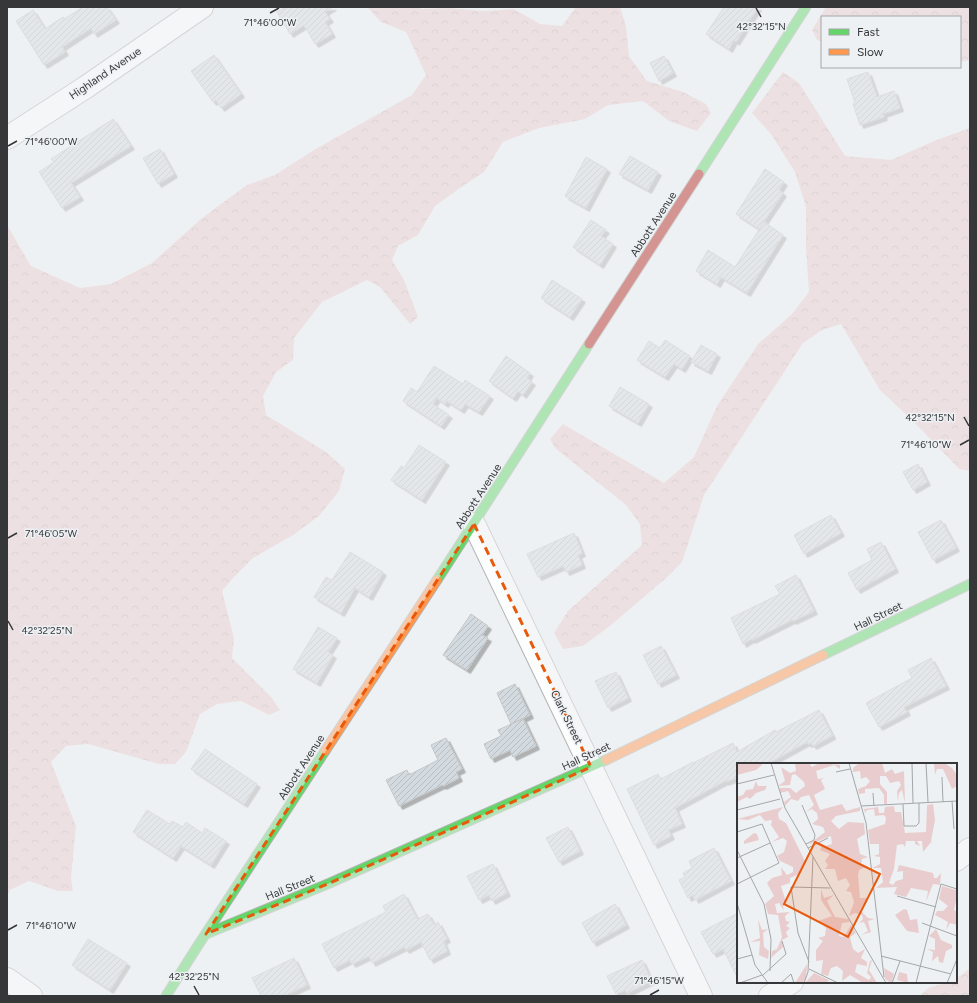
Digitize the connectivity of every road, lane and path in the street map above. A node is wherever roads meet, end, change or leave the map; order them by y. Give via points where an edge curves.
1 (202, 7) edge
2 (806, 7) edge
3 (7, 138) edge
4 (474, 524) junction
5 (970, 584) edge
6 (592, 767) junction
7 (970, 849) edge
8 (957, 859) edge
9 (206, 934) junction
10 (7, 979) edge
11 (790, 983) edge
12 (31, 996) edge
13 (166, 996) edge
14 (701, 996) edge
15 (770, 996) edge

1 - 3 street, Highland Avenue
2 - 4 street, Abbott Avenue
4 - 6 street, Clark Street
4 - 9 street, Abbott Avenue
5 - 6 street, Hall Street
6 - 9 street, Hall Street via 330,883
6 - 14 street, Clark Street
7 - 8 street
9 - 13 street, Abbott Avenue
10 - 12 street
11 - 15 street

